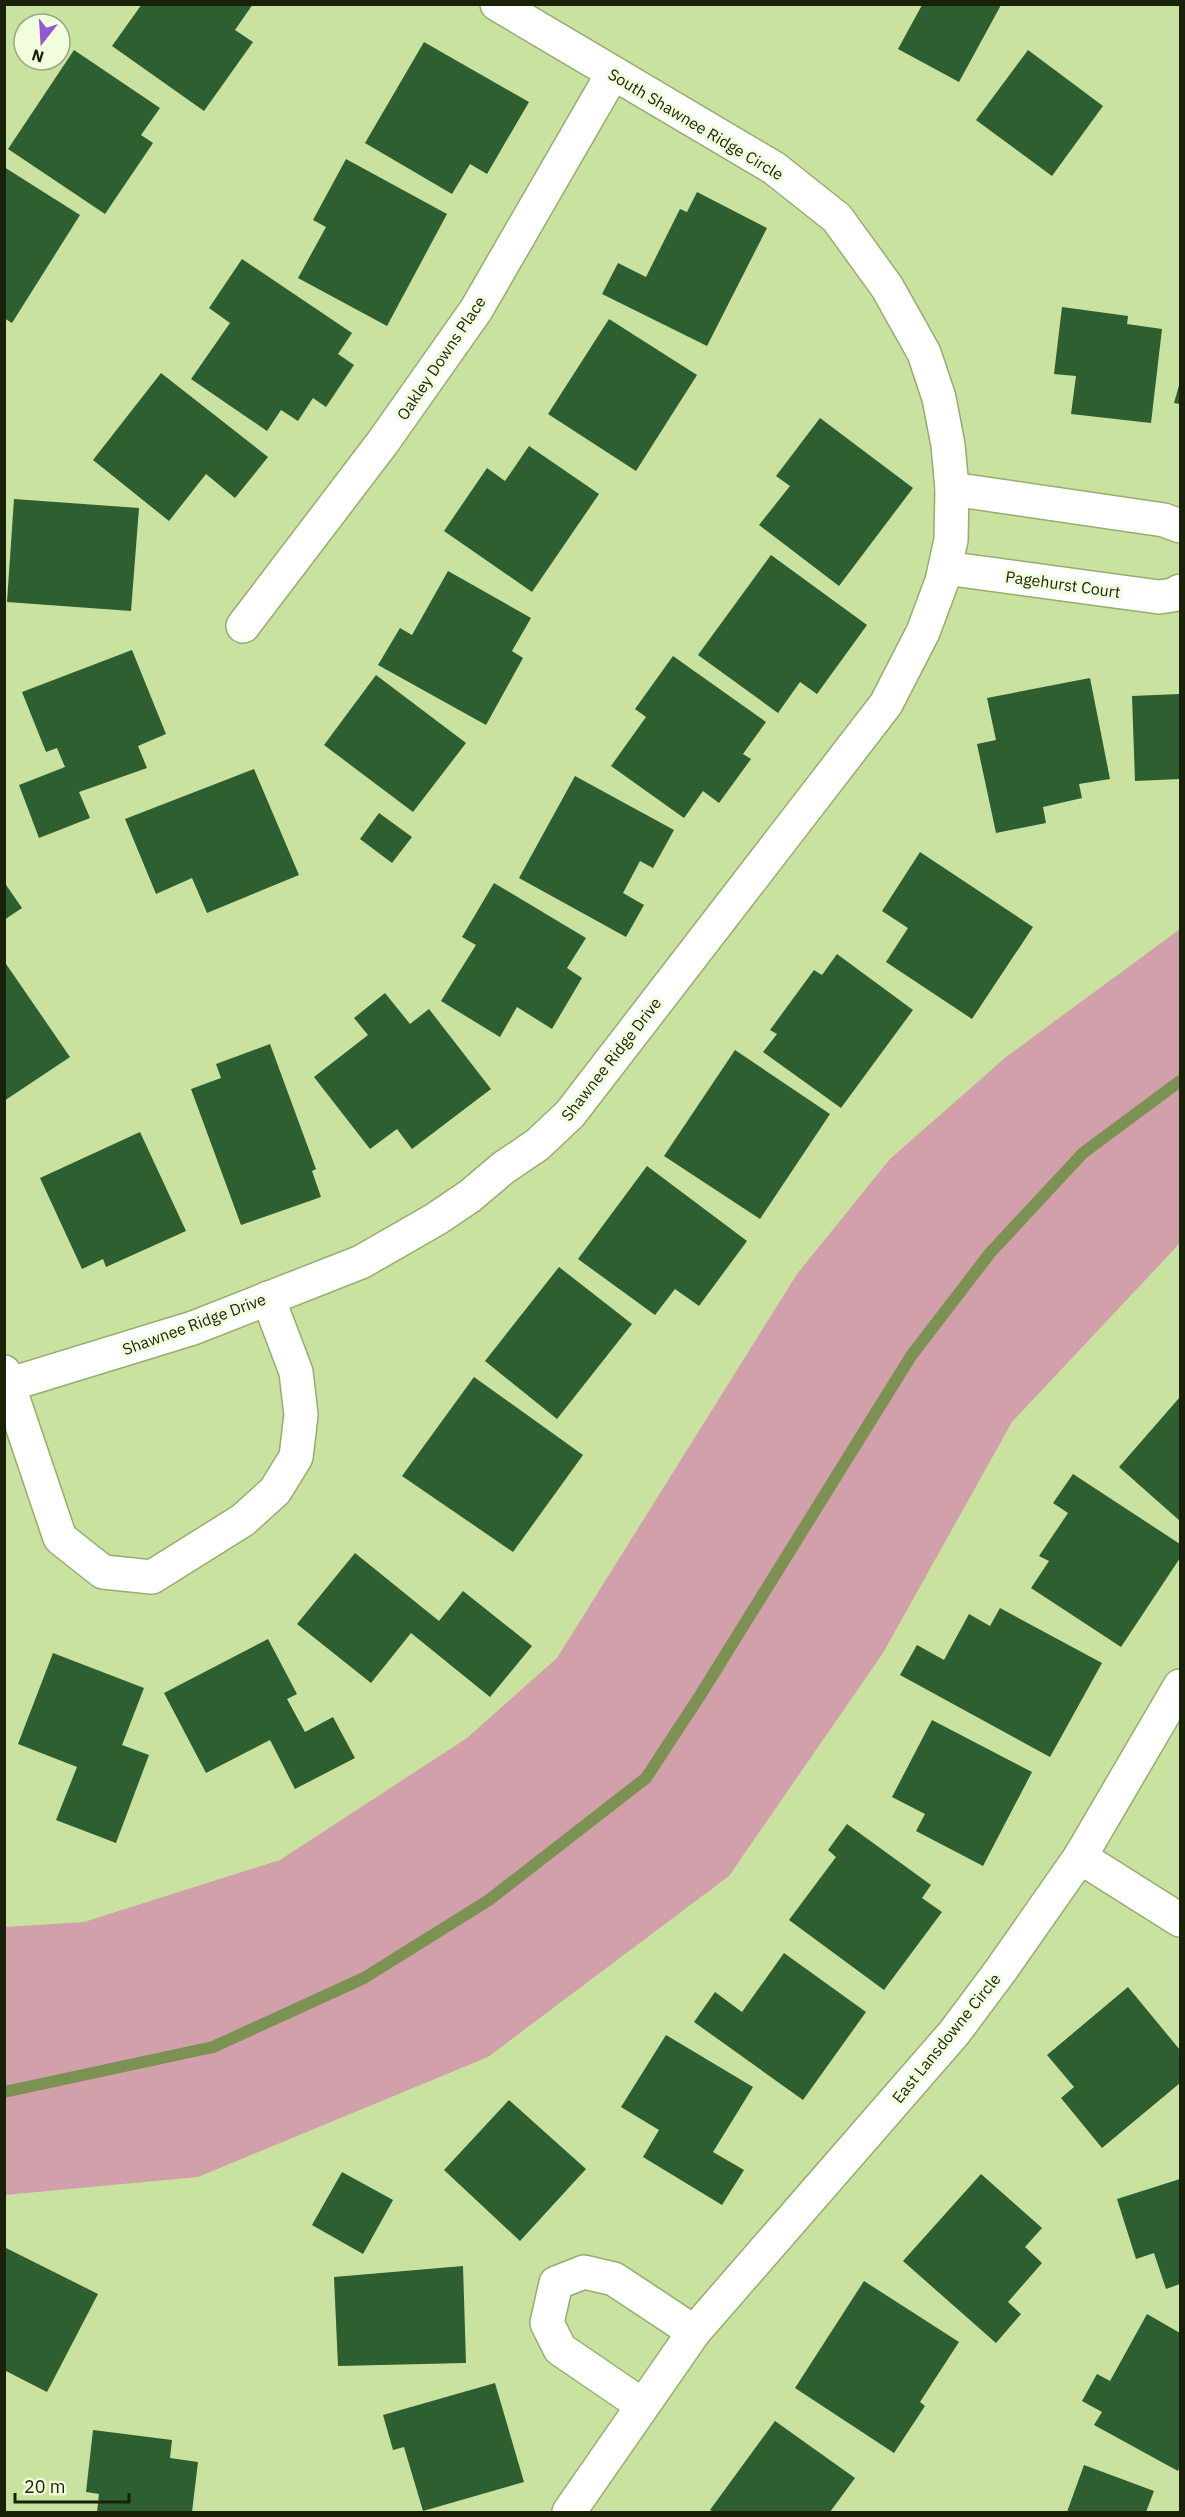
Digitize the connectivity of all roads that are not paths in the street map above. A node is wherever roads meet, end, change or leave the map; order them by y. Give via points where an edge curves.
1 (496, 4) edge
2 (613, 72) junction
3 (952, 489) junction
4 (1180, 526) edge
5 (948, 554) junction
6 (1180, 591) edge
7 (243, 626) dead end
8 (268, 1298) junction
9 (6, 1383) edge
10 (1180, 1686) edge
11 (1080, 1857) junction
12 (1180, 1920) edge
13 (694, 2332) junction
14 (642, 2405) junction
15 (570, 2512) edge

1 - 2 street, South Shawnee Ridge Circle
2 - 3 street, South Shawnee Ridge Circle via 774,168 837,218 887,287 924,353 939,398
2 - 7 street, Oakley Downs Place via 476,310 383,442
3 - 4 street via 1164,519
3 - 5 street, South Shawnee Ridge Circle
5 - 6 street, Pagehurst Court via 1159,597
5 - 8 street, Shawnee Ridge Drive via 923,632 886,704 570,1114 537,1145 436,1219 361,1262
8 - 9 street, Shawnee Ridge Drive via 193,1328
8 - 9 street via 296,1372 301,1414 296,1457 275,1491 243,1520 152,1577 104,1572 60,1538
10 - 11 street, East Lansdowne Circle
11 - 12 street
11 - 13 street, East Lansdowne Circle via 954,2033
13 - 14 street, East Lansdowne Circle
13 - 14 street via 614,2280 584,2272 556,2283 547,2323 560,2349
14 - 15 street, East Lansdowne Circle

